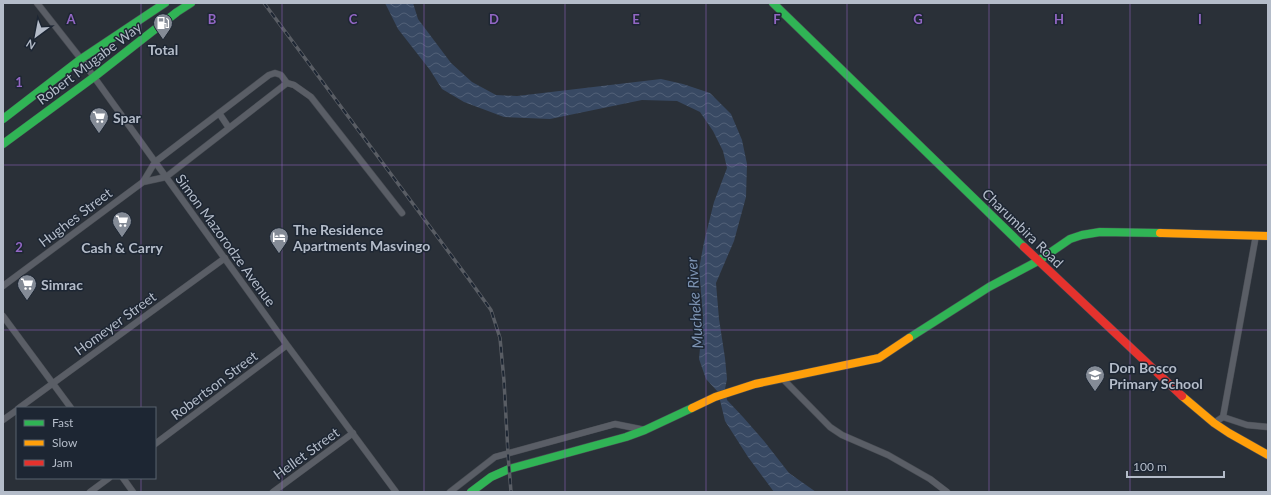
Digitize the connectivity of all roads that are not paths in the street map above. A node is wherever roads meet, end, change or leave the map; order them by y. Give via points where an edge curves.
1 (38, 3) edge
2 (165, 3) edge
3 (191, 3) edge
4 (772, 3) edge
5 (81, 59) junction
6 (94, 77) junction
7 (287, 83) junction
8 (219, 113) junction
9 (3, 119) edge
10 (229, 128) junction
11 (3, 144) edge
12 (155, 162) junction
13 (166, 177) junction
14 (143, 182) junction
15 (402, 213) dead end
16 (1256, 235) junction
17 (1268, 236) edge
18 (225, 258) junction
19 (1038, 261) junction
20 (3, 286) edge
21 (3, 316) edge
22 (287, 345) junction
23 (782, 378) junction
24 (53, 383) junction
25 (21, 407) edge
26 (70, 407) edge
27 (16, 410) edge
28 (1223, 417) junction
29 (3, 420) edge
30 (1214, 423) junction
31 (1268, 427) edge
32 (645, 430) junction
33 (353, 434) junction
34 (156, 443) edge
35 (1268, 455) edge
36 (108, 479) edge
37 (124, 479) edge
38 (90, 492) edge
39 (133, 492) edge
40 (273, 492) edge
41 (396, 492) edge
42 (450, 492) edge
43 (471, 492) edge
44 (947, 492) edge

1 - 5 street, Simon Mazorodze Avenue
2 - 5 main road, Robert Mugabe Way
3 - 6 main road, Robert Mugabe Way
4 - 19 main road, Charumbira Road
5 - 6 street, Simon Mazorodze Avenue
5 - 9 main road, Robert Mugabe Way
6 - 11 main road, Robert Mugabe Way
6 - 12 street, Simon Mazorodze Avenue
7 - 8 street via 281,75 269,75
7 - 10 street
7 - 15 street via 311,97
8 - 10 street
8 - 12 street
10 - 13 street
12 - 13 street, Simon Mazorodze Avenue
12 - 14 street
13 - 14 street
13 - 18 street, Simon Mazorodze Avenue
14 - 20 street, Hughes Street
16 - 17 main road
16 - 19 main road via 1100,232 1070,239
16 - 28 street
18 - 22 street, Simon Mazorodze Avenue
18 - 24 street, Homeyer Street
19 - 23 main road via 989,287 879,358
19 - 30 main road, Charumbira Road
21 - 24 street
22 - 33 street, Simon Mazorodze Avenue
22 - 34 street, Robertson Street
23 - 32 main road via 715,397
23 - 44 street via 830,427 842,435 888,454
24 - 25 street, Homeyer Street
24 - 26 street
27 - 29 street, Homeyer Street
28 - 30 street
28 - 31 street via 1247,425
30 - 35 main road, Charumbira Road
32 - 42 street via 615,424 495,457
32 - 43 main road via 509,469 491,477
33 - 40 street, Hellet Street
33 - 41 street, Simon Mazorodze Avenue
36 - 38 street
37 - 39 street

